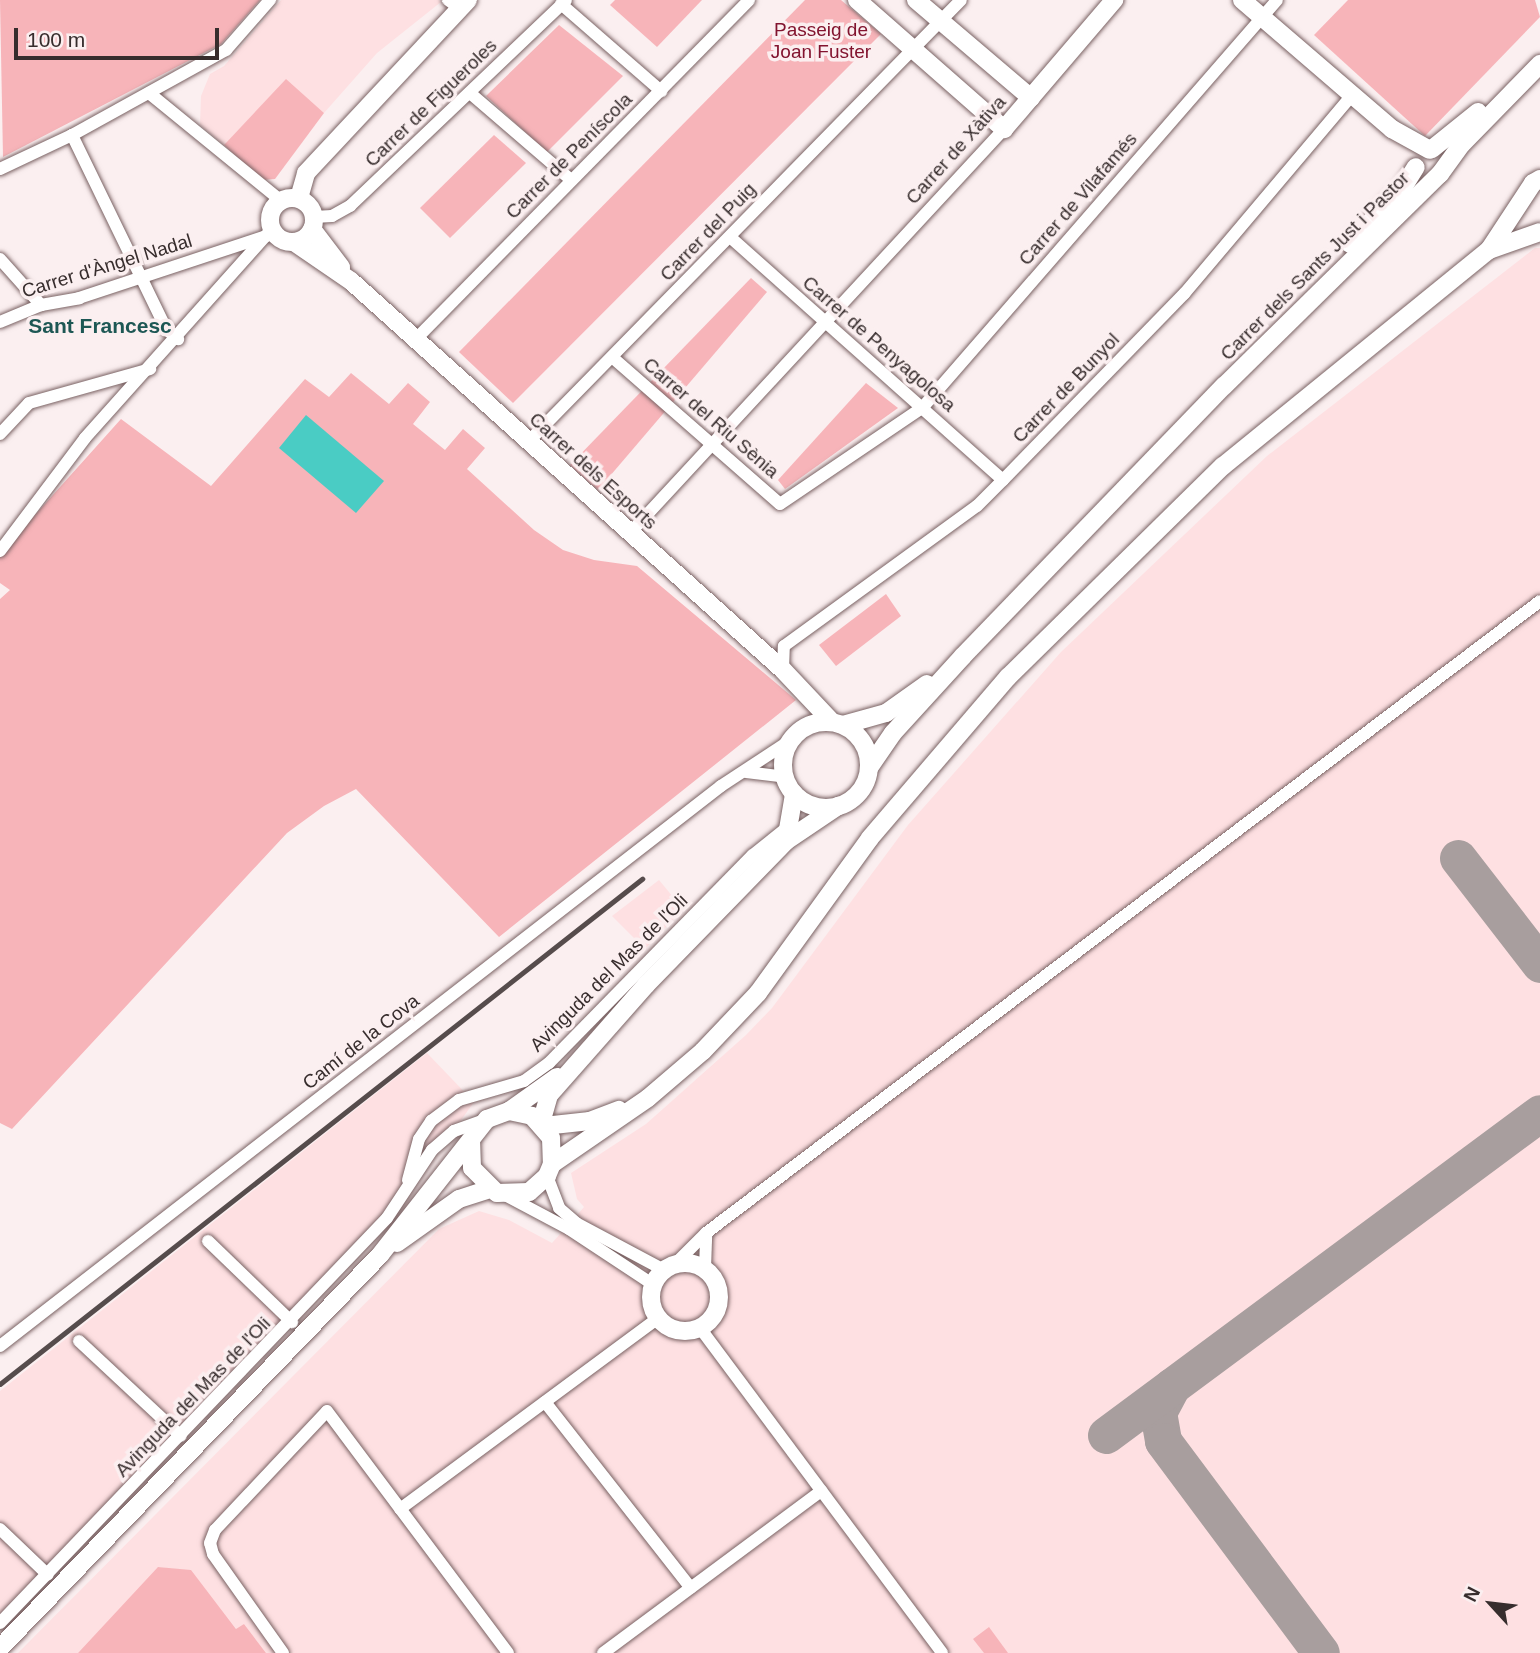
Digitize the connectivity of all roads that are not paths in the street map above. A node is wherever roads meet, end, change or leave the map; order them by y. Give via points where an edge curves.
1 (270, 0) edge
2 (749, 0) edge
3 (857, 0) edge
4 (916, 0) edge
5 (961, 0) edge
6 (1114, 0) edge
7 (1242, 0) edge
8 (1277, 0) edge
9 (564, 2) edge
10 (458, 3) edge
11 (1261, 17) junction
12 (940, 21) junction
13 (913, 49) junction
14 (1540, 50) edge
15 (1540, 64) edge
16 (661, 91) junction
17 (149, 93) junction
18 (470, 93) junction
19 (1352, 95) junction
20 (1031, 98) junction
21 (1004, 129) junction
22 (1392, 129) junction
23 (72, 135) junction
24 (1431, 149) junction
25 (1416, 166) junction
26 (0, 169) edge
27 (1438, 172) junction
28 (1540, 179) edge
29 (571, 180) junction
30 (299, 198) junction
31 (1525, 199) junction
32 (280, 200) junction
33 (313, 223) junction
34 (1540, 230) edge
35 (269, 233) junction
36 (730, 237) junction
37 (294, 242) junction
38 (1489, 250) junction
39 (0, 260) edge
40 (143, 277) junction
41 (351, 281) junction
42 (41, 305) junction
43 (0, 323) edge
44 (827, 326) junction
45 (178, 339) junction
46 (416, 339) junction
47 (612, 357) junction
48 (151, 369) junction
49 (1224, 386) junction
50 (923, 407) junction
51 (0, 434) edge
52 (529, 441) junction
53 (712, 445) junction
54 (1003, 480) junction
55 (631, 533) junction
56 (0, 551) edge
57 (1540, 600) edge
58 (963, 656) junction
59 (783, 670) junction
60 (804, 694) junction
61 (837, 724) junction
62 (804, 727) junction
63 (788, 743) junction
64 (869, 768) junction
65 (746, 772) junction
66 (784, 777) junction
67 (794, 794) junction
68 (838, 806) junction
69 (787, 834) junction
70 (571, 1066) junction
71 (648, 1098) junction
72 (509, 1111) junction
73 (487, 1119) junction
74 (543, 1125) junction
75 (471, 1142) junction
76 (550, 1170) junction
77 (405, 1190) junction
78 (497, 1192) junction
79 (706, 1233) junction
80 (208, 1241) dead end
81 (380, 1255) junction
82 (705, 1269) junction
83 (664, 1273) junction
84 (658, 1318) junction
85 (292, 1322) junction
86 (700, 1328) junction
87 (79, 1341) dead end
88 (0, 1346) edge
89 (545, 1402) junction
90 (181, 1436) junction
91 (821, 1490) junction
92 (400, 1509) junction
93 (0, 1530) edge
94 (48, 1575) junction
95 (691, 1588) junction
96 (0, 1623) edge
97 (0, 1648) edge
98 (283, 1653) edge
99 (508, 1653) edge
100 (603, 1653) edge
101 (942, 1653) edge

1 - 17 street via 226,50
2 - 16 street, Carrer de Peníscola
3 - 13 main road
4 - 12 main road
5 - 12 street, Carrer del Puig
6 - 20 main road, Carrer de Xàtiva
7 - 11 main road
8 - 11 street, Carrer de Vilafamés
9 - 16 street
9 - 18 street, Carrer de Figueroles
10 - 30 main road via 306,173
11 - 19 main road
11 - 50 street, Carrer de Vilafamés
12 - 13 street, Carrer del Puig
12 - 20 main road
13 - 21 main road
13 - 36 street, Carrer del Puig
14 - 24 main road via 1463,126
15 - 27 main road, Carrer dels Sants Just i Pastor
16 - 29 street, Carrer de Peníscola
17 - 23 street
17 - 32 street
18 - 29 street
18 - 33 street, Carrer de Figueroles via 351,206
19 - 22 main road
19 - 54 street, Carrer de Bunyol via 1184,294
20 - 21 main road, Carrer de Xàtiva
21 - 44 street, Carrer de Xàtiva
22 - 24 main road
22 - 25 main road
23 - 26 street
23 - 40 street
24 - 25 main road via 1418,156
24 - 27 main road via 1443,158
25 - 27 main road via 1421,175
25 - 49 main road, Carrer dels Sants Just i Pastor via 1404,186 1291,305
27 - 49 main road, Carrer dels Sants Just i Pastor
28 - 31 main road
29 - 46 street, Carrer de Peníscola
30 - 32 main road
30 - 33 main road
31 - 34 main road via 1528,218
31 - 38 main road
32 - 35 main road via 270,214
33 - 37 main road
33 - 41 main road, Carrer dels Esports
34 - 38 main road
35 - 37 main road
35 - 40 street, Carrer d'Àngel Nadal
35 - 45 street
36 - 44 street, Carrer de Penyagolosa
36 - 47 street, Carrer del Puig
37 - 41 main road, Carrer dels Esports
38 - 71 main road via 1338,369 1146,537 1008,677 870,838 758,993 703,1051
39 - 42 street
40 - 42 street, Carrer d'Àngel Nadal
40 - 45 street via 166,329
41 - 46 main road, Carrer dels Esports
42 - 43 street, Carrer d'Àngel Nadal
44 - 50 street, Carrer de Penyagolosa
44 - 53 street, Carrer de Xàtiva
45 - 48 street
46 - 52 main road, Carrer dels Esports
47 - 52 street, Carrer del Puig
47 - 53 street, Carrer del Riu Sènia
48 - 51 street via 29,403
48 - 56 street via 85,438
49 - 58 main road
50 - 53 street, Carrer del Riu Sènia via 780,504
50 - 54 street, Carrer de Penyagolosa
52 - 55 main road, Carrer dels Esports
53 - 55 street, Carrer de Xàtiva
54 - 59 street, Carrer de Bunyol via 977,506 784,646
55 - 59 main road, Carrer dels Esports
57 - 79 street
58 - 61 main road via 886,713
58 - 64 main road via 893,733
59 - 60 main road, Carrer dels Esports
60 - 61 main road, Carrer dels Esports
60 - 62 main road
61 - 62 main road
61 - 64 main road via 861,737
62 - 63 main road
63 - 65 street, Camí de la Cova
63 - 66 main road via 782,759
64 - 68 main road via 863,788
65 - 66 street
65 - 88 street, Camí de la Cova via 721,786
66 - 67 main road
67 - 68 main road via 814,806
67 - 69 main road
68 - 69 main road
69 - 70 main road
69 - 77 street, Avinguda del Mas de l'Oli via 753,855 549,1063 524,1081 459,1100 431,1121 419,1139
70 - 72 main road
70 - 74 main road via 549,1094
71 - 74 main road via 590,1121
71 - 76 main road
72 - 73 main road
72 - 74 main road
73 - 75 main road
73 - 77 street, Avinguda del Mas de l'Oli via 454,1131 432,1150
74 - 76 main road via 554,1151
75 - 78 main road via 472,1168
75 - 81 main road
76 - 78 main road via 529,1192
76 - 83 street via 559,1208 576,1223
77 - 85 street, Avinguda del Mas de l'Oli via 387,1218
78 - 81 main road via 459,1199
78 - 83 street
79 - 82 street
79 - 83 street
80 - 85 street
81 - 97 main road
82 - 83 main road
82 - 86 main road via 714,1278 720,1300 710,1321
83 - 84 main road via 651,1296
84 - 86 main road via 677,1331
84 - 89 street
85 - 90 street, Avinguda del Mas de l'Oli
86 - 91 street
87 - 90 street
89 - 92 street
89 - 95 street
90 - 94 street, Avinguda del Mas de l'Oli
91 - 95 street
91 - 101 street
92 - 98 street via 327,1411 215,1530 213,1554
92 - 99 street
93 - 94 street
94 - 96 street, Avinguda del Mas de l'Oli
95 - 100 street

